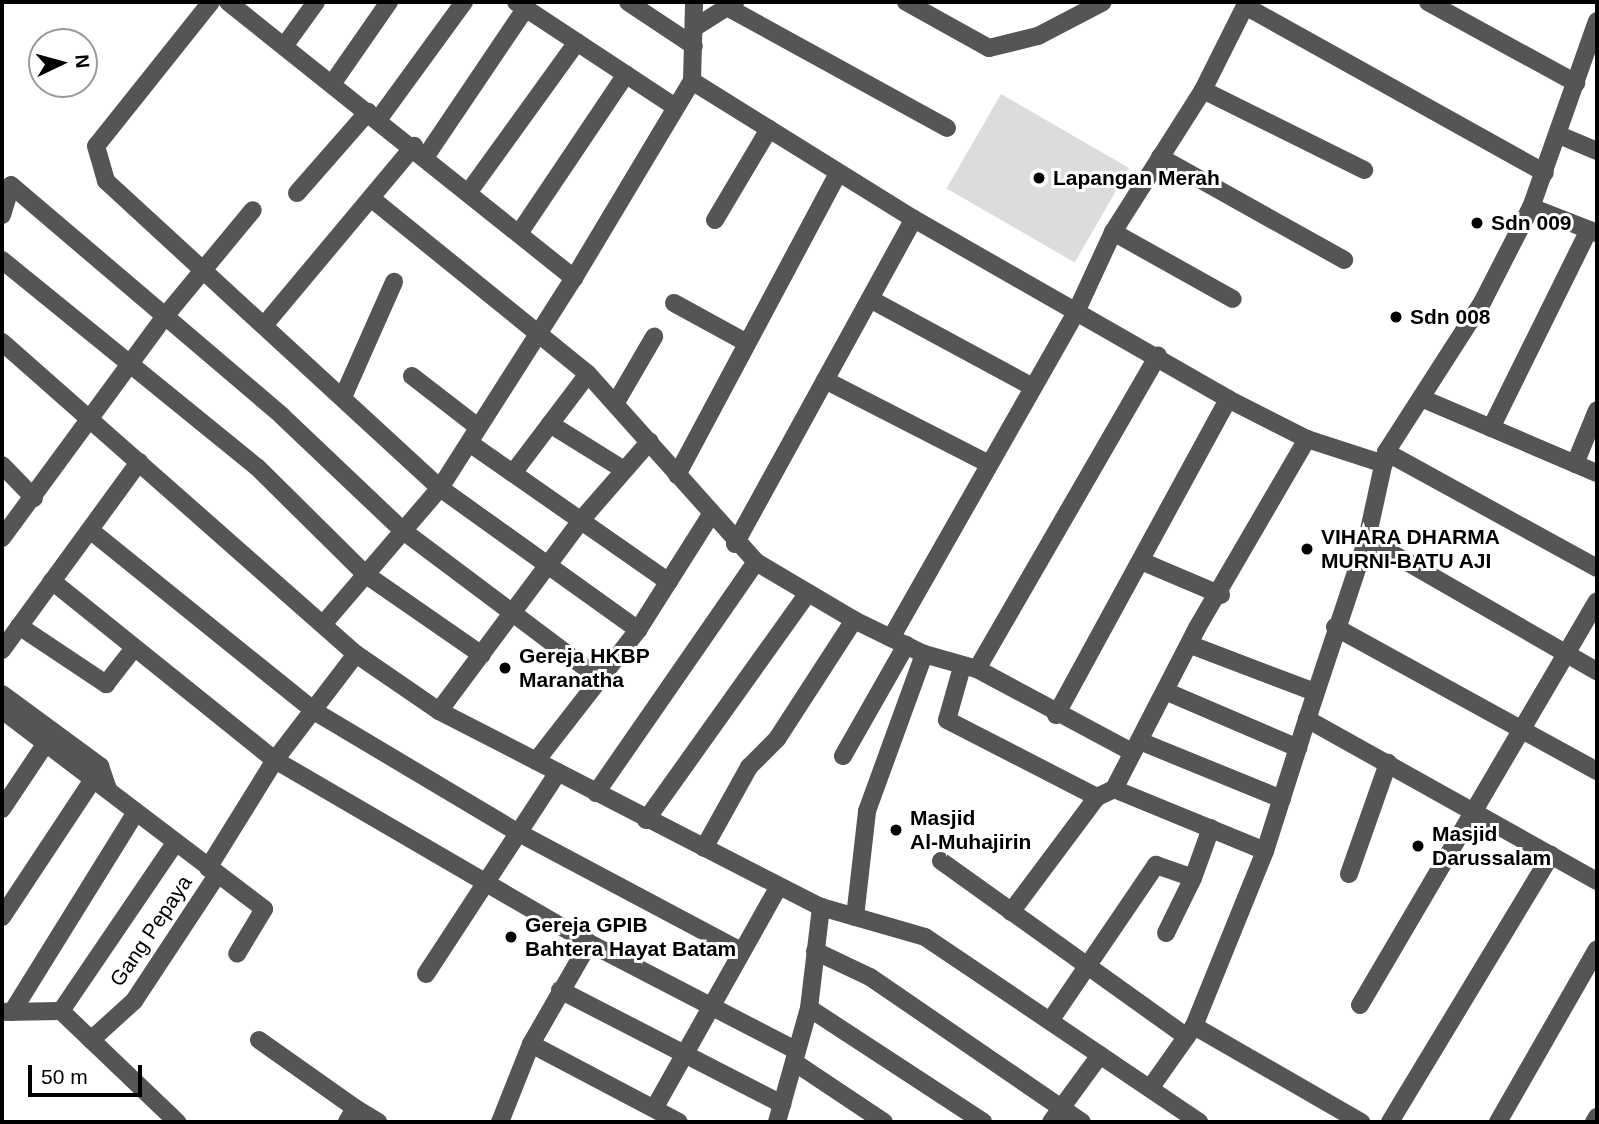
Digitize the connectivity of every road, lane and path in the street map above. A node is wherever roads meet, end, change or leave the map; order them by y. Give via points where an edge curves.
1 (211, 2) edge
2 (316, 2) edge
3 (389, 2) edge
4 (464, 2) edge
5 (628, 2) edge
6 (694, 2) edge
7 (906, 2) edge
8 (1103, 2) edge
9 (1428, 2) edge
10 (233, 4) edge
11 (731, 4) edge
12 (1246, 4) edge
13 (521, 5) edge
14 (1597, 21) edge
15 (694, 37) junction
16 (576, 42) junction
17 (285, 45) junction
18 (626, 74) junction
19 (692, 81) junction
20 (1576, 83) junction
21 (332, 84) junction
22 (1203, 90) junction
23 (674, 106) junction
24 (373, 116) junction
25 (947, 128) dead end
26 (769, 129) junction
27 (1559, 135) junction
28 (420, 151) junction
29 (1597, 151) edge
30 (1160, 158) junction
31 (1364, 170) dead end
32 (838, 173) junction
33 (1545, 173) junction
34 (298, 193) dead end
35 (468, 193) junction
36 (372, 199) junction
37 (1531, 207) junction
38 (253, 210) dead end
39 (2, 215) edge
40 (914, 219) junction
41 (715, 220) dead end
42 (520, 232) junction
43 (1113, 232) junction
44 (1593, 232) edge
45 (2, 260) edge
46 (1344, 260) dead end
47 (204, 268) junction
48 (574, 278) junction
49 (394, 282) dead end
50 (870, 299) junction
51 (1233, 299) dead end
52 (674, 303) dead end
53 (1077, 310) junction
54 (166, 315) junction
55 (266, 323) junction
56 (539, 330) junction
57 (654, 337) dead end
58 (2, 342) edge
59 (747, 343) junction
60 (1158, 355) junction
61 (135, 363) junction
62 (588, 374) junction
63 (412, 376) dead end
64 (825, 380) junction
65 (1029, 385) junction
66 (343, 397) junction
67 (1421, 398) junction
68 (1228, 399) junction
69 (615, 404) junction
70 (1597, 410) edge
71 (94, 419) junction
72 (550, 424) junction
73 (1491, 428) junction
74 (475, 435) junction
75 (1307, 439) junction
76 (650, 442) junction
77 (1385, 458) junction
78 (139, 462) junction
79 (987, 463) junction
80 (1575, 464) junction
81 (2, 465) edge
82 (624, 470) junction
83 (513, 473) junction
84 (1597, 473) edge
85 (677, 475) junction
86 (440, 488) junction
87 (34, 498) junction
88 (710, 516) junction
89 (582, 519) junction
90 (90, 530) junction
91 (401, 530) junction
92 (2, 538) edge
93 (1367, 539) junction
94 (736, 544) junction
95 (1141, 561) junction
96 (756, 562) junction
97 (546, 565) junction
98 (1597, 568) edge
99 (365, 574) junction
100 (52, 581) junction
101 (669, 582) junction
102 (808, 593) junction
103 (1221, 595) junction
104 (1597, 601) edge
105 (511, 611) junction
106 (854, 620) junction
107 (325, 622) junction
108 (19, 626) junction
109 (1335, 627) junction
110 (638, 630) junction
111 (899, 641) junction
112 (1191, 645) junction
113 (134, 648) junction
114 (2, 650) edge
115 (1566, 652) junction
116 (356, 654) junction
117 (924, 654) junction
118 (482, 655) junction
119 (970, 668) junction
120 (1597, 671) edge
121 (599, 678) junction
122 (1166, 691) junction
123 (1315, 692) junction
124 (2, 694) edge
125 (2, 710) edge
126 (314, 710) junction
127 (439, 711) junction
128 (1056, 715) junction
129 (1307, 719) junction
130 (1522, 726) junction
131 (46, 743) junction
132 (1137, 747) junction
133 (1298, 748) junction
134 (843, 756) dead end
135 (275, 760) junction
136 (536, 761) junction
137 (1388, 763) junction
138 (1597, 771) edge
139 (558, 772) junction
140 (94, 778) junction
141 (1114, 789) junction
142 (108, 791) junction
143 (596, 793) junction
144 (1097, 797) junction
145 (1282, 799) junction
146 (1472, 808) junction
147 (2, 809) edge
148 (135, 814) junction
149 (646, 820) junction
150 (1211, 828) junction
151 (519, 833) junction
152 (173, 846) junction
153 (704, 848) junction
154 (1265, 851) junction
155 (1550, 855) junction
156 (941, 861) dead end
157 (213, 872) junction
158 (1349, 874) dead end
159 (1193, 878) junction
160 (1597, 881) edge
161 (779, 886) junction
162 (485, 887) junction
163 (821, 907) junction
164 (1011, 912) junction
165 (2, 916) edge
166 (855, 916) junction
167 (1166, 933) dead end
168 (589, 943) junction
169 (1597, 949) edge
170 (739, 950) junction
171 (815, 951) junction
172 (237, 954) dead end
173 (1090, 969) junction
174 (426, 974) dead end
175 (559, 990) junction
176 (712, 1003) junction
177 (1360, 1005) dead end
178 (808, 1008) junction
179 (61, 1011) junction
180 (7, 1012) edge
181 (1050, 1021) junction
182 (1190, 1032) junction
183 (91, 1040) junction
184 (259, 1040) dead end
185 (531, 1044) junction
186 (684, 1053) junction
187 (1100, 1055) junction
188 (795, 1056) junction
189 (1151, 1087) junction
190 (655, 1107) junction
191 (351, 1115) edge
192 (1056, 1115) edge
193 (780, 1117) edge
194 (1597, 1117) edge
195 (177, 1122) edge
196 (378, 1122) edge
197 (500, 1122) edge
198 (679, 1122) edge
199 (884, 1122) edge
200 (983, 1122) edge
201 (1082, 1122) edge
202 (1199, 1122) edge
203 (1361, 1122) edge
204 (1390, 1122) edge
205 (1498, 1122) edge
206 (1594, 1122) edge

1 - 47 street via 96,146 106,181
2 - 17 street
3 - 21 street
4 - 24 street
5 - 15 street
6 - 15 street
7 - 8 street via 989,48 1038,36
9 - 20 street
10 - 17 street
11 - 15 street
11 - 25 street
12 - 22 street
12 - 33 street
13 - 16 street
13 - 28 street
14 - 20 street
15 - 19 street
16 - 18 street
16 - 35 street
17 - 21 street
18 - 23 street
18 - 42 street
19 - 23 street
19 - 26 street
20 - 27 street
21 - 24 street
22 - 30 street
22 - 31 street
23 - 48 street
24 - 28 street
24 - 34 street
26 - 32 street
26 - 41 street
27 - 29 street
27 - 33 street
28 - 35 street
28 - 36 street
30 - 43 street
30 - 46 street
32 - 40 street
32 - 59 street
33 - 37 street
35 - 42 street
36 - 55 street
36 - 56 street
37 - 44 street
37 - 67 street
38 - 47 street
39 - 54 street via 10,185
40 - 50 street
40 - 53 street
42 - 48 street
43 - 51 street
43 - 53 street
44 - 73 street
45 - 61 street
47 - 54 street
47 - 55 street
48 - 56 street
49 - 66 street
50 - 64 street
50 - 65 street
52 - 59 street
53 - 60 street
53 - 65 street
54 - 61 street
54 - 91 street
55 - 66 street
56 - 62 street
56 - 74 street
57 - 69 street
58 - 71 street
59 - 85 street
60 - 68 street
60 - 119 street
61 - 71 street
61 - 99 street via 257,467
62 - 69 street
62 - 72 street
63 - 74 street
64 - 79 street
64 - 94 street
65 - 79 street
66 - 86 street
67 - 73 street
67 - 77 street
68 - 75 street
68 - 95 street
69 - 76 street
70 - 80 street
71 - 78 street
71 - 87 street
72 - 82 street
72 - 83 street
73 - 80 street
74 - 83 street
74 - 86 street
75 - 77 street
75 - 103 street
76 - 82 street
76 - 85 street
77 - 93 street
77 - 98 street
78 - 90 street
78 - 107 street
79 - 111 street
80 - 84 street
81 - 87 street
82 - 89 street
83 - 89 street
85 - 88 street
86 - 91 street
86 - 97 street
87 - 92 street
88 - 94 street
88 - 101 street
89 - 97 street
89 - 101 street
90 - 100 street
90 - 126 street
91 - 99 street
91 - 105 street
93 - 109 street
93 - 115 street
94 - 96 street
95 - 103 street
95 - 128 street
96 - 102 street
96 - 143 street
97 - 105 street
97 - 110 street
99 - 107 street
99 - 118 street
100 - 108 street
100 - 113 street
101 - 110 street
102 - 106 street
102 - 149 street
103 - 112 street
104 - 115 street
105 - 118 street
105 - 121 street
106 - 111 street
106 - 153 street via 777,739 749,767
107 - 116 street
108 - 113 street via 106,684
108 - 114 street
109 - 123 street
109 - 130 street
110 - 121 street
111 - 117 street
111 - 134 street
112 - 122 street
112 - 123 street
113 - 135 street
115 - 120 street
115 - 130 street
116 - 126 street, Gang Pepaya
116 - 127 street
117 - 119 street
117 - 166 street via 867,811
118 - 127 street
119 - 128 street
119 - 144 street via 947,720
121 - 136 street
122 - 132 street
122 - 133 street
123 - 129 street
124 - 142 street via 100,766
125 - 131 street
126 - 135 street, Gang Pepaya
126 - 151 street
127 - 136 street
128 - 132 street
129 - 133 street
129 - 137 street
130 - 138 street
130 - 146 street
131 - 140 street
131 - 147 street
132 - 141 street
132 - 145 street
133 - 145 street
135 - 157 street, Gang Pepaya
135 - 162 street
136 - 139 street
137 - 146 street
137 - 158 street
139 - 143 street
139 - 151 street
140 - 142 street
140 - 165 street
141 - 144 street
141 - 150 street
142 - 148 street
143 - 149 street
144 - 164 street
145 - 154 street
146 - 155 street
146 - 177 street
148 - 152 street
148 - 180 street
149 - 153 street
150 - 154 street
150 - 159 street
151 - 162 street
151 - 170 street
152 - 157 street
152 - 179 street
153 - 161 street
154 - 182 street
155 - 160 street
155 - 204 street
156 - 164 street
157 - 172 street via 265,910
157 - 183 street, Gang Pepaya via 134,1001
159 - 167 street
159 - 173 street via 1156,865
161 - 163 street
161 - 170 street
162 - 168 street
162 - 174 street
163 - 166 street
163 - 171 street
164 - 173 street
166 - 181 street via 925,937
168 - 175 street
168 - 176 street
169 - 205 street
170 - 176 street
171 - 178 street
171 - 192 street via 870,977
173 - 181 street
173 - 182 street
175 - 185 street
175 - 186 street
176 - 186 street
176 - 188 street
178 - 188 street
178 - 200 street
179 - 180 street
179 - 183 street
181 - 187 street
182 - 189 street
182 - 203 street
183 - 195 street
184 - 191 street
185 - 190 street
185 - 197 street
186 - 190 street
186 - 193 street
187 - 189 street
187 - 192 street
188 - 193 street
188 - 199 street
189 - 202 street
190 - 198 street
191 - 196 street
192 - 201 street
194 - 206 street

